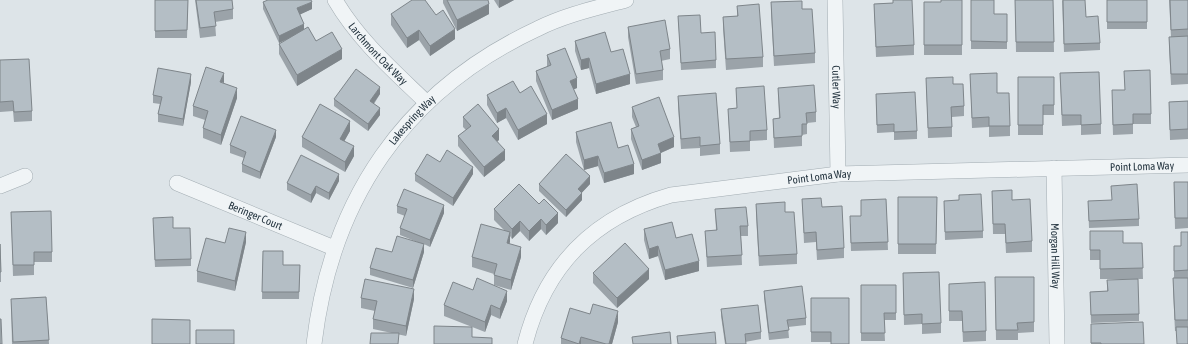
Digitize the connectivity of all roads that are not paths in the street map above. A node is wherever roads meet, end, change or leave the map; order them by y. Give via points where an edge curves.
1 (335, 0) edge
2 (626, 0) edge
3 (835, 0) edge
4 (428, 103) junction
5 (1188, 165) edge
6 (1054, 168) junction
7 (838, 174) junction
8 (25, 176) dead end
9 (177, 183) dead end
10 (0, 186) edge
11 (334, 248) junction
12 (314, 344) edge
13 (525, 344) edge
14 (1057, 344) edge

1 - 4 street, Larchmont Oak Way via 366,44
2 - 4 street, Lakespring Way via 568,16 503,46 453,80
3 - 7 street, Cutler Way
4 - 11 street, Lakespring Way via 385,152 364,184
5 - 6 street, Point Loma Way
6 - 7 street, Point Loma Way
6 - 14 street, Morgan Hill Way
7 - 13 street, Point Loma Way via 671,195 645,203 614,218 582,242 555,273 536,308
8 - 10 street
9 - 11 street, Beringer Court
11 - 12 street, Lakespring Way via 318,308

